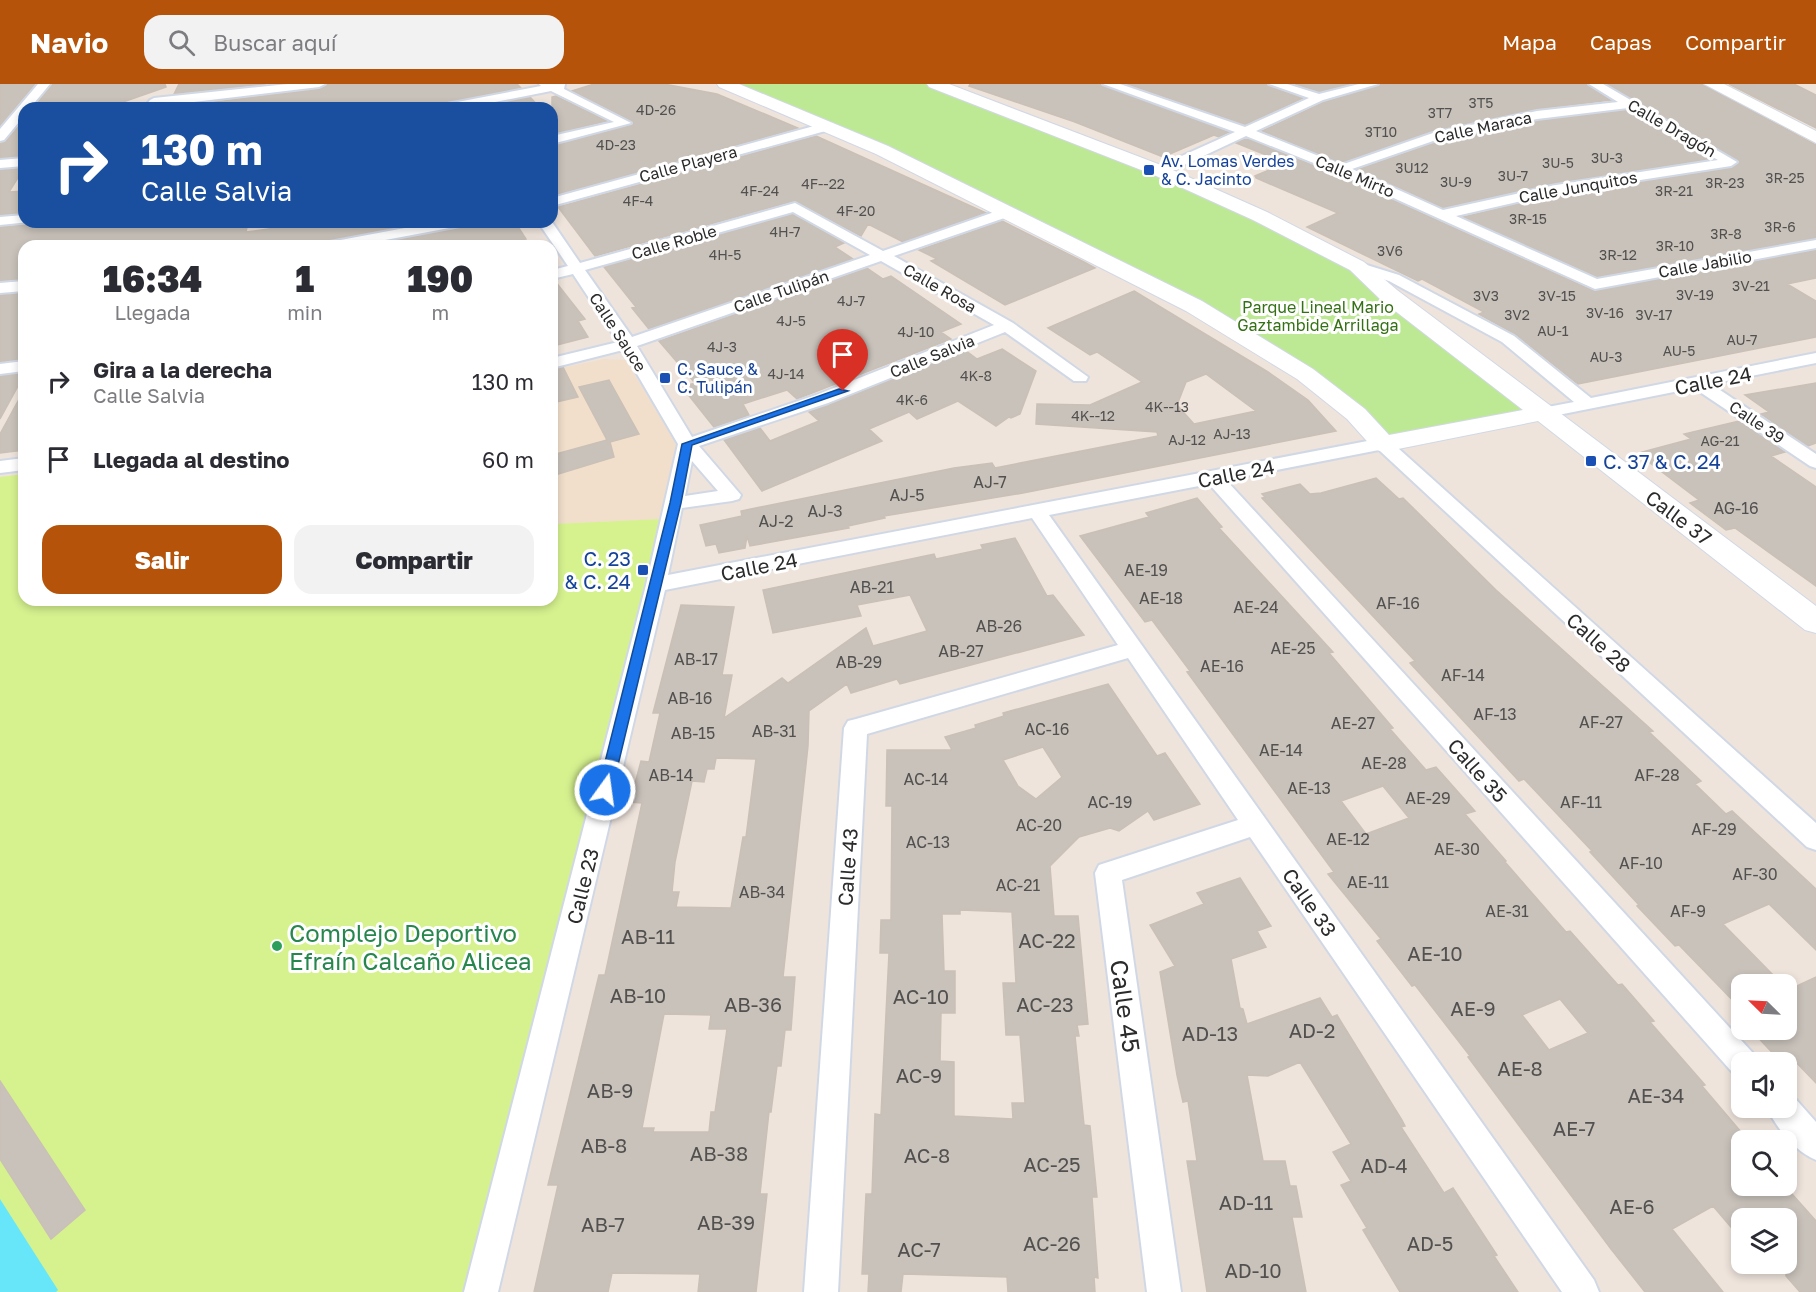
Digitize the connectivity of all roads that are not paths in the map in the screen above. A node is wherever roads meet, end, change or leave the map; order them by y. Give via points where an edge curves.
1 (44, 84) edge
2 (319, 84) edge
3 (568, 84) edge
4 (725, 84) edge
5 (934, 84) edge
6 (1109, 84) edge
7 (1275, 84) edge
8 (1372, 84) edge
9 (1595, 84) edge
10 (1712, 84) edge
11 (1741, 84) edge
12 (549, 86) edge
13 (1319, 98) junction
14 (29, 102) edge
15 (154, 102) edge
16 (475, 102) edge
17 (1629, 104) junction
18 (18, 112) edge
19 (0, 114) edge
20 (18, 114) edge
21 (1816, 122) edge
22 (825, 127) junction
23 (1244, 131) junction
24 (0, 136) edge
25 (1816, 138) edge
26 (558, 139) edge
27 (18, 162) edge
28 (0, 164) edge
29 (1712, 165) joint
30 (1341, 169) junction
31 (1160, 171) junction
32 (558, 200) edge
33 (795, 207) joint
34 (1008, 212) junction
35 (1445, 214) junction
36 (18, 220) edge
37 (0, 221) edge
38 (428, 228) edge
39 (362, 240) edge
40 (558, 242) edge
41 (1816, 244) edge
42 (884, 255) junction
43 (1357, 266) junction
44 (577, 270) junction
45 (558, 274) edge
46 (1595, 284) joint
47 (18, 286) edge
48 (0, 288) edge
49 (1007, 326) junction
50 (628, 344) junction
51 (1816, 358) edge
52 (558, 362) edge
53 (18, 367) edge
54 (0, 369) edge
55 (1080, 377) dead end
56 (1698, 383) junction
57 (1587, 404) junction
58 (1543, 413) junction
59 (687, 444) junction
60 (1383, 444) junction
61 (1816, 462) edge
62 (18, 465) edge
63 (0, 467) edge
64 (1214, 477) junction
65 (676, 503) junction
66 (1038, 513) junction
67 (656, 585) junction
68 (1816, 622) edge
69 (1132, 649) junction
70 (1256, 825) junction
71 (1816, 839) edge
72 (1733, 1052) edge
73 (1792, 1118) edge
74 (1816, 1145) edge
75 (481, 1292) edge
76 (821, 1292) edge
77 (1164, 1292) edge
78 (1582, 1292) edge

1 - 14 street
2 - 15 street
3 - 12 street
4 - 22 street
5 - 31 street, Calle 37
6 - 23 street, Calle Mirto
7 - 13 street
8 - 13 street
9 - 17 street, Calle Dragón
10 - 25 street
11 - 21 street
12 - 16 street
12 - 26 street via 625,123
13 - 23 street
17 - 29 street, Calle Dragón via 1731,162
17 - 30 street, Calle Maraca via 1537,115 1433,137
18 - 19 street
20 - 24 street
22 - 32 street, Calle Playera
22 - 34 street via 882,150
23 - 30 street, Calle Mirto
23 - 31 street
27 - 28 street
29 - 35 street, Calle Junquitos via 1556,189
30 - 35 street, Calle Mirto
31 - 43 street, Calle 37
33 - 42 street, Calle Rosa
33 - 44 street, Calle Roble
34 - 42 street, Calle Tulipán
34 - 60 street via 1194,306 1305,374 1356,414
35 - 46 street, Calle Mirto
36 - 37 street
38 - 39 street
40 - 44 street, Calle Sauce
41 - 46 street, Calle Jabilio
42 - 49 street, Calle Rosa
42 - 50 street, Calle Tulipán
43 - 57 street via 1394,278 1508,339
43 - 58 street, Calle 37
44 - 45 street, Calle Roble
44 - 50 street, Calle Sauce
47 - 48 street
49 - 55 street, Calle Rosa
49 - 59 street, Calle Salvia via 822,399
50 - 52 street, Calle Tulipán
50 - 59 street, Calle Sauce
51 - 56 street, Calle 24
53 - 54 street
56 - 57 street, Calle 24
56 - 61 street, Calle 39
57 - 58 street, Calle 24
58 - 60 street, Calle 24
58 - 68 street, Calle 37
59 - 65 street, Calle 23
59 - 65 street, Calle Sauce via 732,495
60 - 64 street, Calle 24
60 - 71 street, Calle 28
62 - 63 street
64 - 66 street, Calle 24
64 - 72 street, Calle 35
65 - 67 street, Calle 23
66 - 67 street, Calle 24
66 - 69 street, Calle 33
67 - 75 street, Calle 23
69 - 70 street, Calle 33
69 - 76 street, Calle 43 via 856,728
70 - 77 street, Calle 45 via 1108,873
70 - 78 street, Calle 33
73 - 74 street

